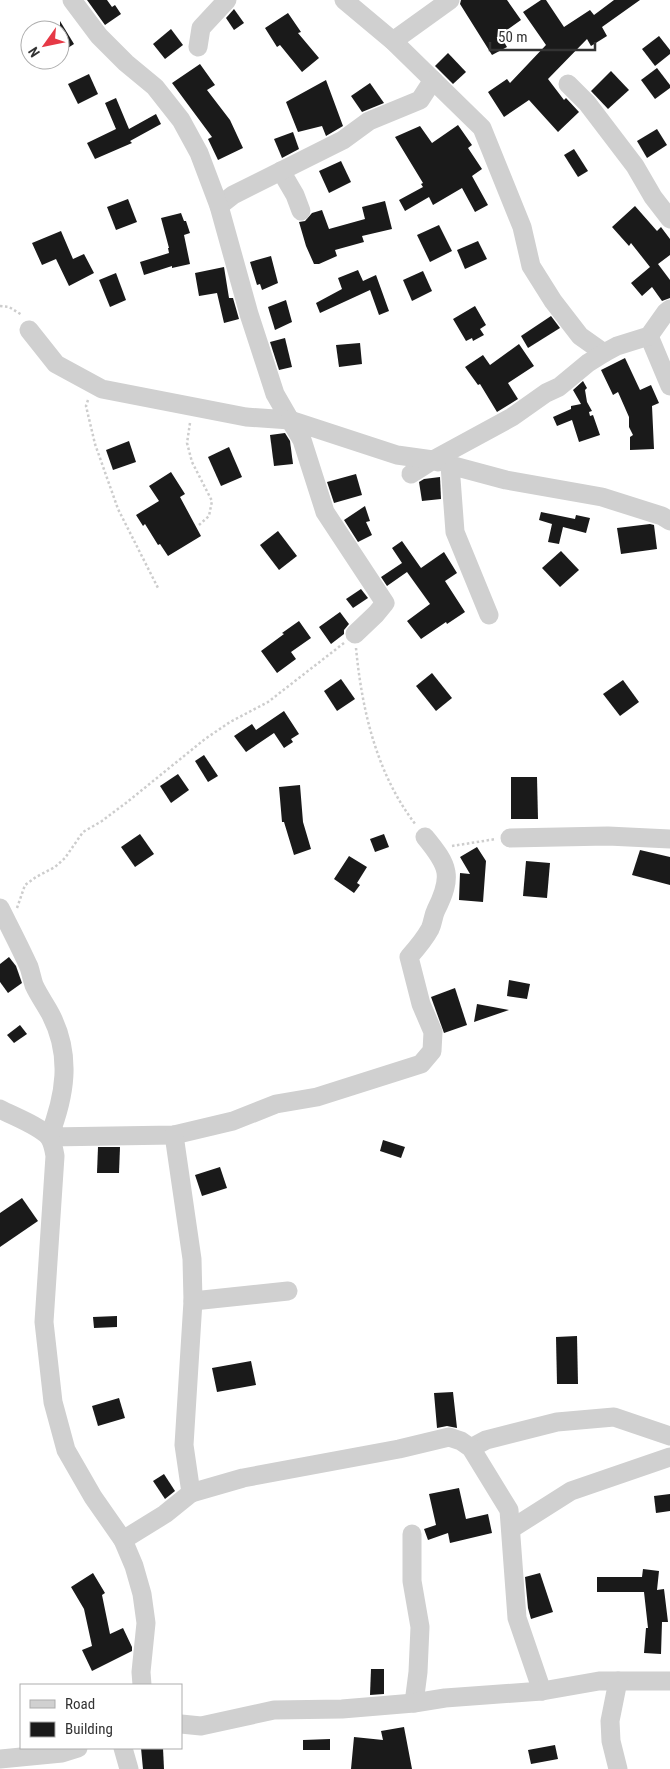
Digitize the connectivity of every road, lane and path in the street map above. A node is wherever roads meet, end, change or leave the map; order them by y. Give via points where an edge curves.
1 (72, 0) edge
2 (227, 0) edge
3 (344, 0) edge
4 (450, 0) edge
5 (393, 41) junction
6 (198, 47) dead end
7 (433, 80) junction
8 (568, 84) dead end
9 (281, 171) junction
10 (219, 206) junction
11 (301, 211) dead end
12 (670, 219) edge
13 (0, 306) edge
14 (670, 309) edge
15 (30, 330) joint
16 (649, 336) junction
17 (604, 353) junction
18 (670, 386) edge
19 (102, 389) junction
20 (200, 410) junction
21 (290, 420) junction
22 (441, 463) junction
23 (411, 474) dead end
24 (670, 521) edge
25 (199, 525) dead end
26 (158, 588) dead end
27 (489, 615) dead end
28 (354, 634) junction
29 (425, 837) joint
30 (510, 838) joint
31 (670, 839) edge
32 (446, 848) dead end
33 (4, 916) edge
34 (0, 1109) edge
35 (174, 1135) junction
36 (48, 1137) junction
37 (288, 1291) dead end
38 (193, 1302) junction
39 (670, 1436) edge
40 (471, 1448) junction
41 (670, 1457) edge
42 (191, 1493) junction
43 (511, 1529) junction
44 (412, 1534) dead end
45 (123, 1540) junction
46 (618, 1681) junction
47 (670, 1681) edge
48 (142, 1684) edge
49 (542, 1690) junction
50 (414, 1702) junction
51 (182, 1724) edge
52 (75, 1749) edge
53 (123, 1749) edge
54 (0, 1759) edge
55 (129, 1769) edge
56 (618, 1769) edge

1 - 10 street via 99,36 156,87 181,120 199,154
2 - 6 street via 201,28
3 - 5 street
4 - 5 street
5 - 7 street
7 - 9 street via 420,100 369,121 343,140
7 - 17 street via 482,128 522,227 531,266 580,336
8 - 12 street via 587,103 635,166
9 - 10 street
9 - 11 street
10 - 21 street via 275,394
13 - 15 path via 22,315
14 - 16 street
15 - 19 street via 56,364
16 - 17 street
16 - 18 street
17 - 22 street via 559,387
19 - 20 street
19 - 26 path via 88,397 86,406 95,444 118,509
20 - 21 street via 246,418
20 - 25 path via 190,422 187,443 192,462 212,501 209,516
21 - 22 street via 397,455
21 - 28 street via 302,440 326,512 385,603
22 - 23 street
22 - 24 street via 506,480 602,497
22 - 27 street via 455,532
28 - 29 path via 360,688 373,742 386,775
28 - 33 path via 268,702 211,735 126,803 83,832 65,858 25,885 15,912
29 - 35 street via 441,856 448,880 431,928 409,957 421,1004 433,1032 432,1051 421,1064 317,1097 276,1104 232,1121
30 - 31 street via 608,836
30 - 32 path
33 - 36 street via 51,1014 64,1049 58,1114
34 - 36 street
35 - 36 street
35 - 38 street via 192,1259
36 - 45 street via 55,1156 44,1322 53,1402 66,1450
37 - 38 street
38 - 42 street via 184,1446
39 - 40 street via 614,1417 557,1422 486,1440
40 - 42 street via 461,1440 449,1437 243,1478
40 - 43 street via 509,1510
41 - 43 street via 571,1491
42 - 45 street
43 - 49 street via 517,1618
44 - 50 street via 412,1581 420,1627
45 - 48 street via 142,1594 146,1623
46 - 47 street
46 - 49 street
46 - 56 street via 610,1722
49 - 50 street
50 - 51 street via 342,1709 274,1710 201,1726
52 - 54 street
53 - 55 street

